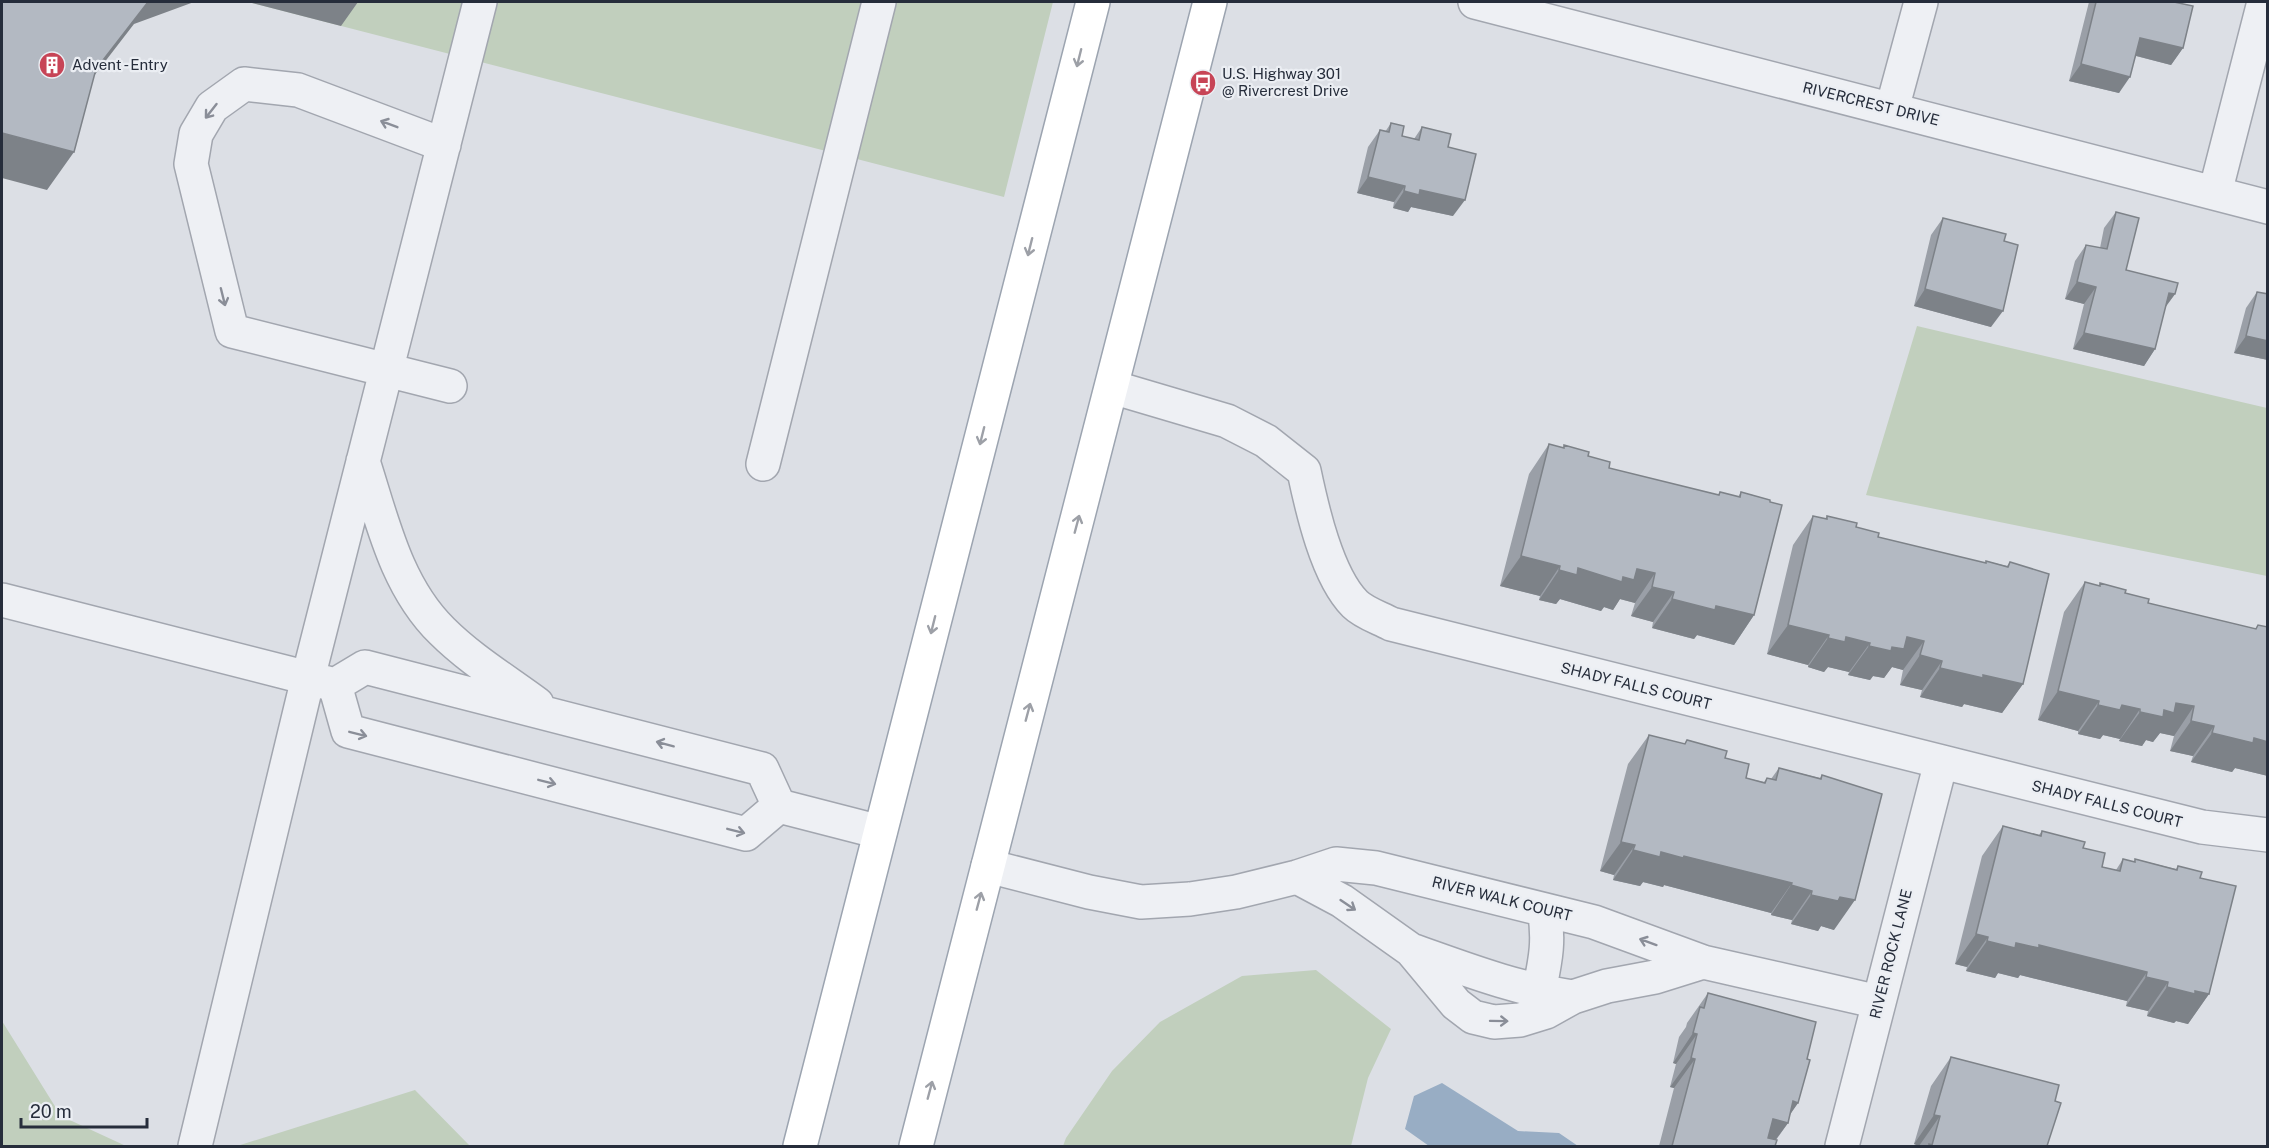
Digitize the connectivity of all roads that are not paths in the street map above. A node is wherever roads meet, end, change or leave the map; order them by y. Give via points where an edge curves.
1 (480, 2) edge
2 (879, 2) edge
3 (1093, 2) edge
4 (1210, 2) edge
5 (1475, 2) edge
6 (1921, 2) edge
7 (2264, 2) edge
8 (1892, 109) junction
9 (444, 145) junction
10 (2215, 193) junction
11 (2268, 207) edge
12 (386, 371) junction
13 (450, 386) dead end
14 (1112, 387) junction
15 (363, 461) junction
16 (763, 464) dead end
17 (2, 600) edge
18 (322, 682) junction
19 (554, 715) junction
20 (1941, 762) junction
21 (779, 806) junction
22 (880, 832) junction
23 (2268, 835) edge
24 (988, 866) junction
25 (1297, 877) junction
26 (1544, 910) junction
27 (1411, 950) junction
28 (1703, 962) junction
29 (1539, 992) junction
30 (1574, 996) junction
31 (1879, 1002) junction
32 (195, 1146) edge
33 (800, 1146) edge
34 (916, 1146) edge
35 (1842, 1146) edge

1 - 9 street
2 - 16 street
3 -> 22 main road
4 - 14 main road
5 - 8 street, RIVERCREST DRIVE
6 - 8 street
7 - 10 street
8 - 10 street, RIVERCREST DRIVE
9 - 12 street
9 -> 12 street via 298,90 244,84 212,107 196,134 191,164 232,331
10 - 11 street, RIVERCREST DRIVE
12 - 13 street
12 - 15 street
14 - 20 street, SHADY FALLS COURT via 1227,421 1266,441 1304,471 1315,523 1339,580 1355,605 1391,624
24 -> 14 main road
15 - 18 street
15 - 19 street via 394,557 424,610 450,638
17 - 18 street
18 - 19 street via 365,667
18 -> 21 street via 348,731 746,834
18 - 32 street
21 -> 19 street via 762,769
20 - 23 street, SHADY FALLS COURT via 2202,827
20 - 31 street, RIVER ROCK LANE
21 - 22 street
22 - 33 main road
24 - 25 street, RIVER WALK COURT via 1141,902 1236,892
34 -> 24 main road
25 - 26 street, RIVER WALK COURT via 1336,864 1376,868
25 -> 27 street via 1342,901
28 -> 26 street, RIVER WALK COURT via 1594,922
26 - 29 street via 1547,953
27 - 29 street
27 -> 30 street via 1442,989 1473,1017 1494,1022 1521,1020 1546,1012
28 - 30 street
28 - 31 street, RIVER WALK COURT
29 - 30 street
31 - 35 street, RIVER ROCK LANE

